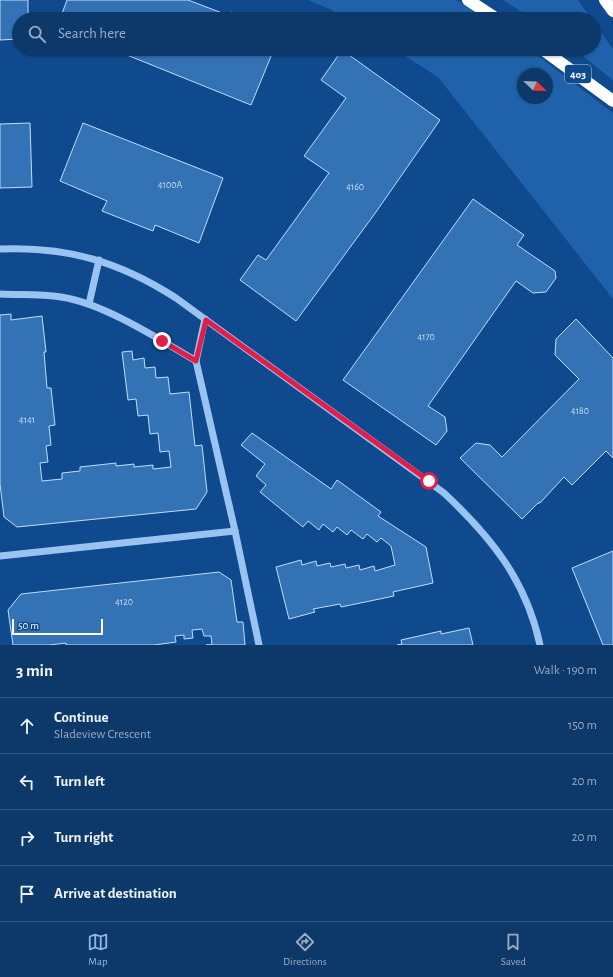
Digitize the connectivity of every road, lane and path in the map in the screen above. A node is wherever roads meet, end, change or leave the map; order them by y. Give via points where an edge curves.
1 (468, 0) edge
2 (605, 0) edge
3 (613, 11) edge
4 (486, 12) edge
5 (552, 56) edge
6 (613, 100) edge
7 (0, 249) edge
8 (99, 260) junction
9 (0, 294) edge
10 (89, 304) junction
11 (206, 320) junction
12 (196, 361) junction
13 (236, 531) junction
14 (0, 556) edge
15 (259, 645) edge
16 (540, 645) edge

1 - 4 highway
2 - 3 highway
5 - 6 highway, 403
7 - 8 street via 75,253
8 - 10 street
8 - 11 street via 149,280
9 - 10 street via 61,297
10 - 12 street
11 - 12 street
11 - 16 street via 444,493 468,515 492,542 512,572 527,602
12 - 13 street
13 - 14 street
13 - 15 street

